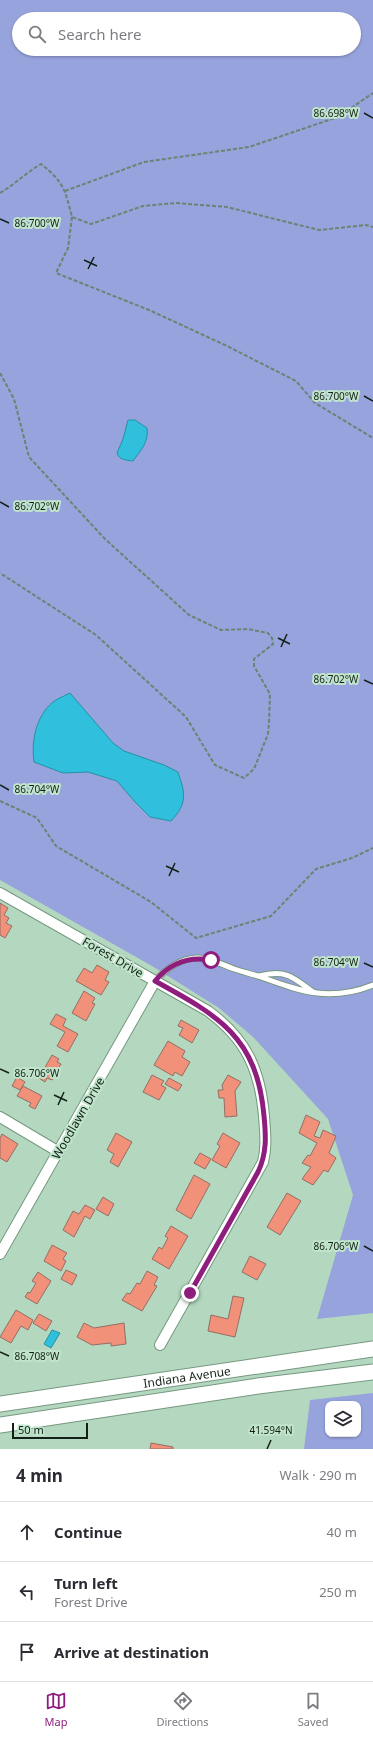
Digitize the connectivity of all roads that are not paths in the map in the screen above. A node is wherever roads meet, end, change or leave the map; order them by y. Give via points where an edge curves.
1 (0, 893) edge
2 (259, 976) junction
3 (155, 981) junction
4 (373, 985) edge
5 (314, 992) junction
6 (0, 1117) edge
7 (59, 1152) junction
8 (0, 1254) edge
9 (160, 1345) dead end
10 (373, 1349) edge
11 (251, 1366) junction
12 (373, 1372) edge
13 (254, 1387) junction
14 (0, 1404) edge
15 (0, 1425) edge

1 - 3 street, Forest Drive
2 - 3 lane via 197,958 184,960 172,966
2 - 5 lane via 294,989
2 - 5 lane via 289,975
3 - 7 street, Woodlawn Drive
3 - 9 street, Forest Drive via 219,1020 245,1049 254,1065 259,1084 266,1142 263,1162 258,1172
4 - 5 lane via 346,994 324,995
6 - 7 street
7 - 8 street, Woodlawn Drive
10 - 11 main road, Indiana Avenue
11 - 13 main road
11 - 14 main road, Indiana Avenue
12 - 13 main road, Indiana Avenue
13 - 15 main road, Indiana Avenue

